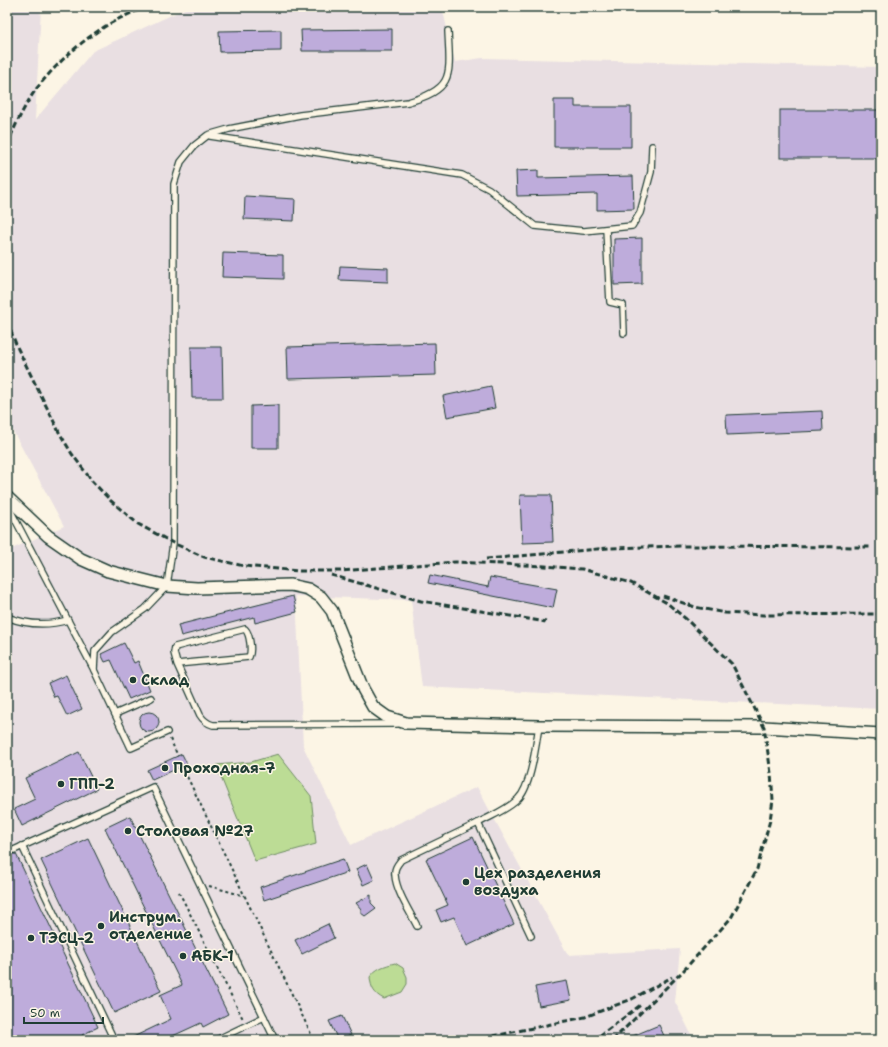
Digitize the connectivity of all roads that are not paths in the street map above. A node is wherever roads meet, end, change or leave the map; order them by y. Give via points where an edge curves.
1 (448, 32) dead end
2 (208, 135) junction
3 (652, 146) dead end
4 (606, 229) junction
5 (624, 333) dead end
6 (7, 497) edge
7 (7, 504) edge
8 (167, 586) junction
9 (7, 617) edge
10 (68, 620) junction
11 (177, 664) junction
12 (94, 670) junction
13 (151, 698) dead end
14 (115, 714) junction
15 (406, 724) junction
16 (539, 726) junction
17 (167, 732) road end
18 (881, 734) edge
19 (478, 823) junction
20 (22, 846) junction
21 (14, 850) dead end
22 (418, 926) dead end
23 (531, 936) dead end
24 (264, 1017) junction
25 (114, 1040) edge
26 (216, 1040) edge
27 (275, 1040) edge

1 - 2 lane via 447,80 438,90 425,97 408,102 300,115
2 - 4 lane via 462,175 488,189 535,226 584,231
2 - 8 lane via 194,146 181,162 174,184 173,543
3 - 4 lane via 651,172 640,213 632,226
4 - 5 lane via 610,302 623,305
6 - 8 street via 48,536 81,558 108,571
7 - 10 lane
8 - 12 lane via 145,609 112,632 95,651
8 - 15 street via 197,588 290,585 308,589 321,597 332,611 363,689 373,707
9 - 10 lane via 27,623 43,624
10 - 12 lane
11 - 11 lane via 175,647 245,629 248,632 251,654 249,657
11 - 15 lane via 200,715 203,720 213,725
12 - 14 lane
13 - 14 lane
14 - 17 lane via 131,748
15 - 16 street
16 - 18 street via 764,727
16 - 19 lane via 527,784 519,798
19 - 22 lane via 401,860 396,867 398,886
19 - 23 lane
20 - 21 lane
20 - 24 lane via 153,787
20 - 25 lane
24 - 26 lane
24 - 27 lane

